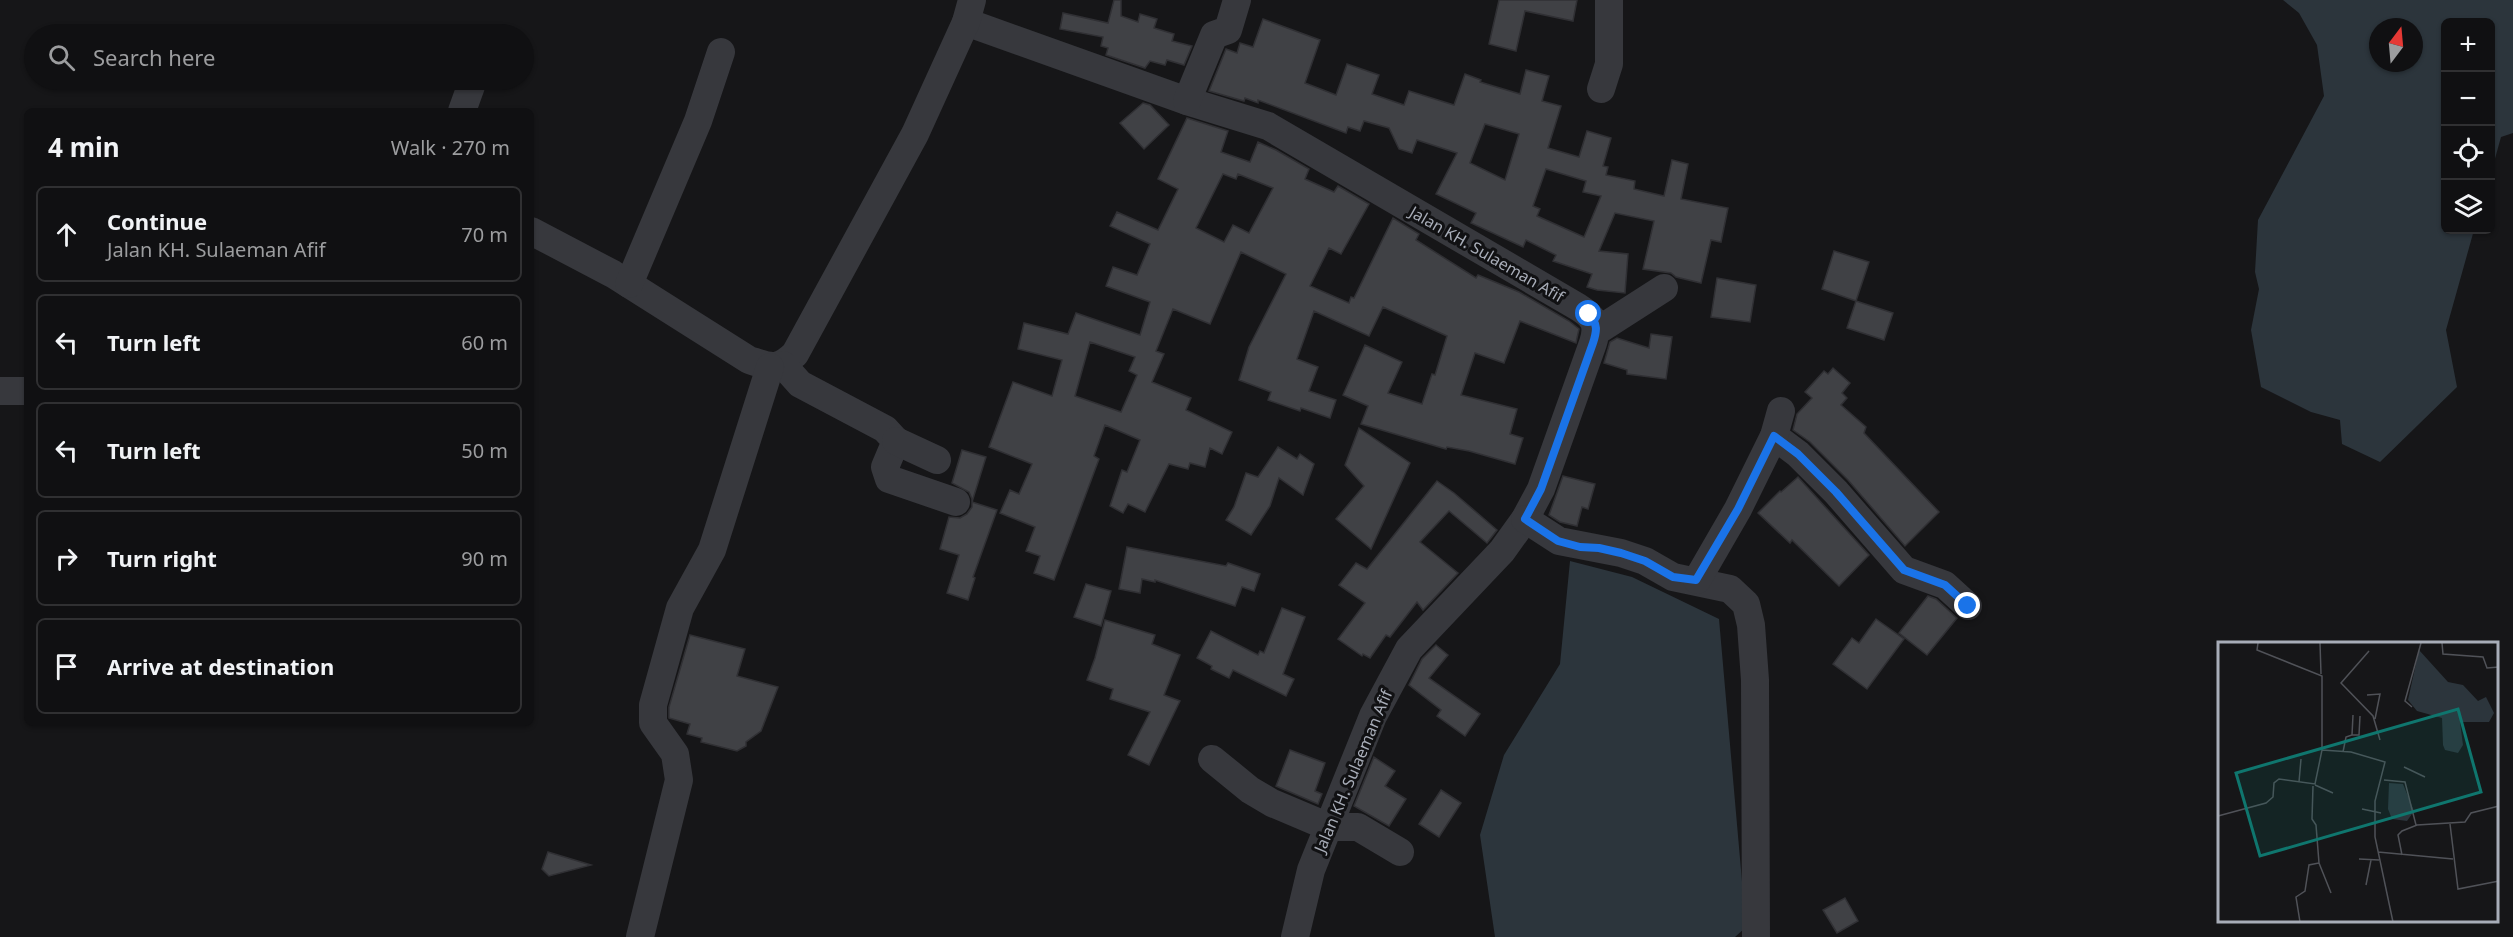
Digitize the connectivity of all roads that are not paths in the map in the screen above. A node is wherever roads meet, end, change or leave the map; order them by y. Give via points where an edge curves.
1 (1237, 0) edge
2 (1609, 0) edge
3 (969, 11) edge
4 (722, 52) dead end
5 (1601, 89) dead end
6 (1187, 101) junction
7 (534, 233) edge
8 (629, 284) junction
9 (1664, 288) dead end
10 (1597, 331) junction
11 (777, 366) junction
12 (0, 391) edge
13 (24, 391) edge
14 (896, 441) junction
15 (937, 460) dead end
16 (956, 502) dead end
17 (1525, 519) junction
18 (1696, 580) junction
19 (1968, 606) dead end
20 (1212, 759) dead end
21 (1329, 827) junction
22 (1400, 852) dead end
23 (640, 937) edge
24 (1295, 937) edge
25 (1756, 937) edge

1 - 6 street via 1228,30 1214,35
2 - 5 street via 1609,64
3 - 6 street, Jalan KH. Sulaeman Afif
3 - 11 street via 915,134 795,354
4 - 8 street via 698,121
6 - 10 street, Jalan KH. Sulaeman Afif via 1268,126 1589,314
7 - 8 street
8 - 11 street via 749,360
9 - 10 street
10 - 17 street, Jalan KH. Sulaeman Afif via 1541,489
11 - 14 street via 800,384 885,429
11 - 23 street via 712,550 680,608 654,705 653,723 675,754 679,780
12 - 13 street
14 - 15 street
14 - 16 street via 885,467 889,479
17 - 18 street via 1558,541 1621,553 1673,577
17 - 21 street, Jalan KH. Sulaeman Afif via 1502,551 1409,649 1373,716
18 - 19 street via 1738,509 1778,424 1798,454 1904,570 1945,585
18 - 25 street via 1730,589 1746,604 1751,625 1755,680
20 - 21 street via 1272,803
21 - 22 street via 1358,827
21 - 24 street, Jalan KH. Sulaeman Afif via 1311,870

